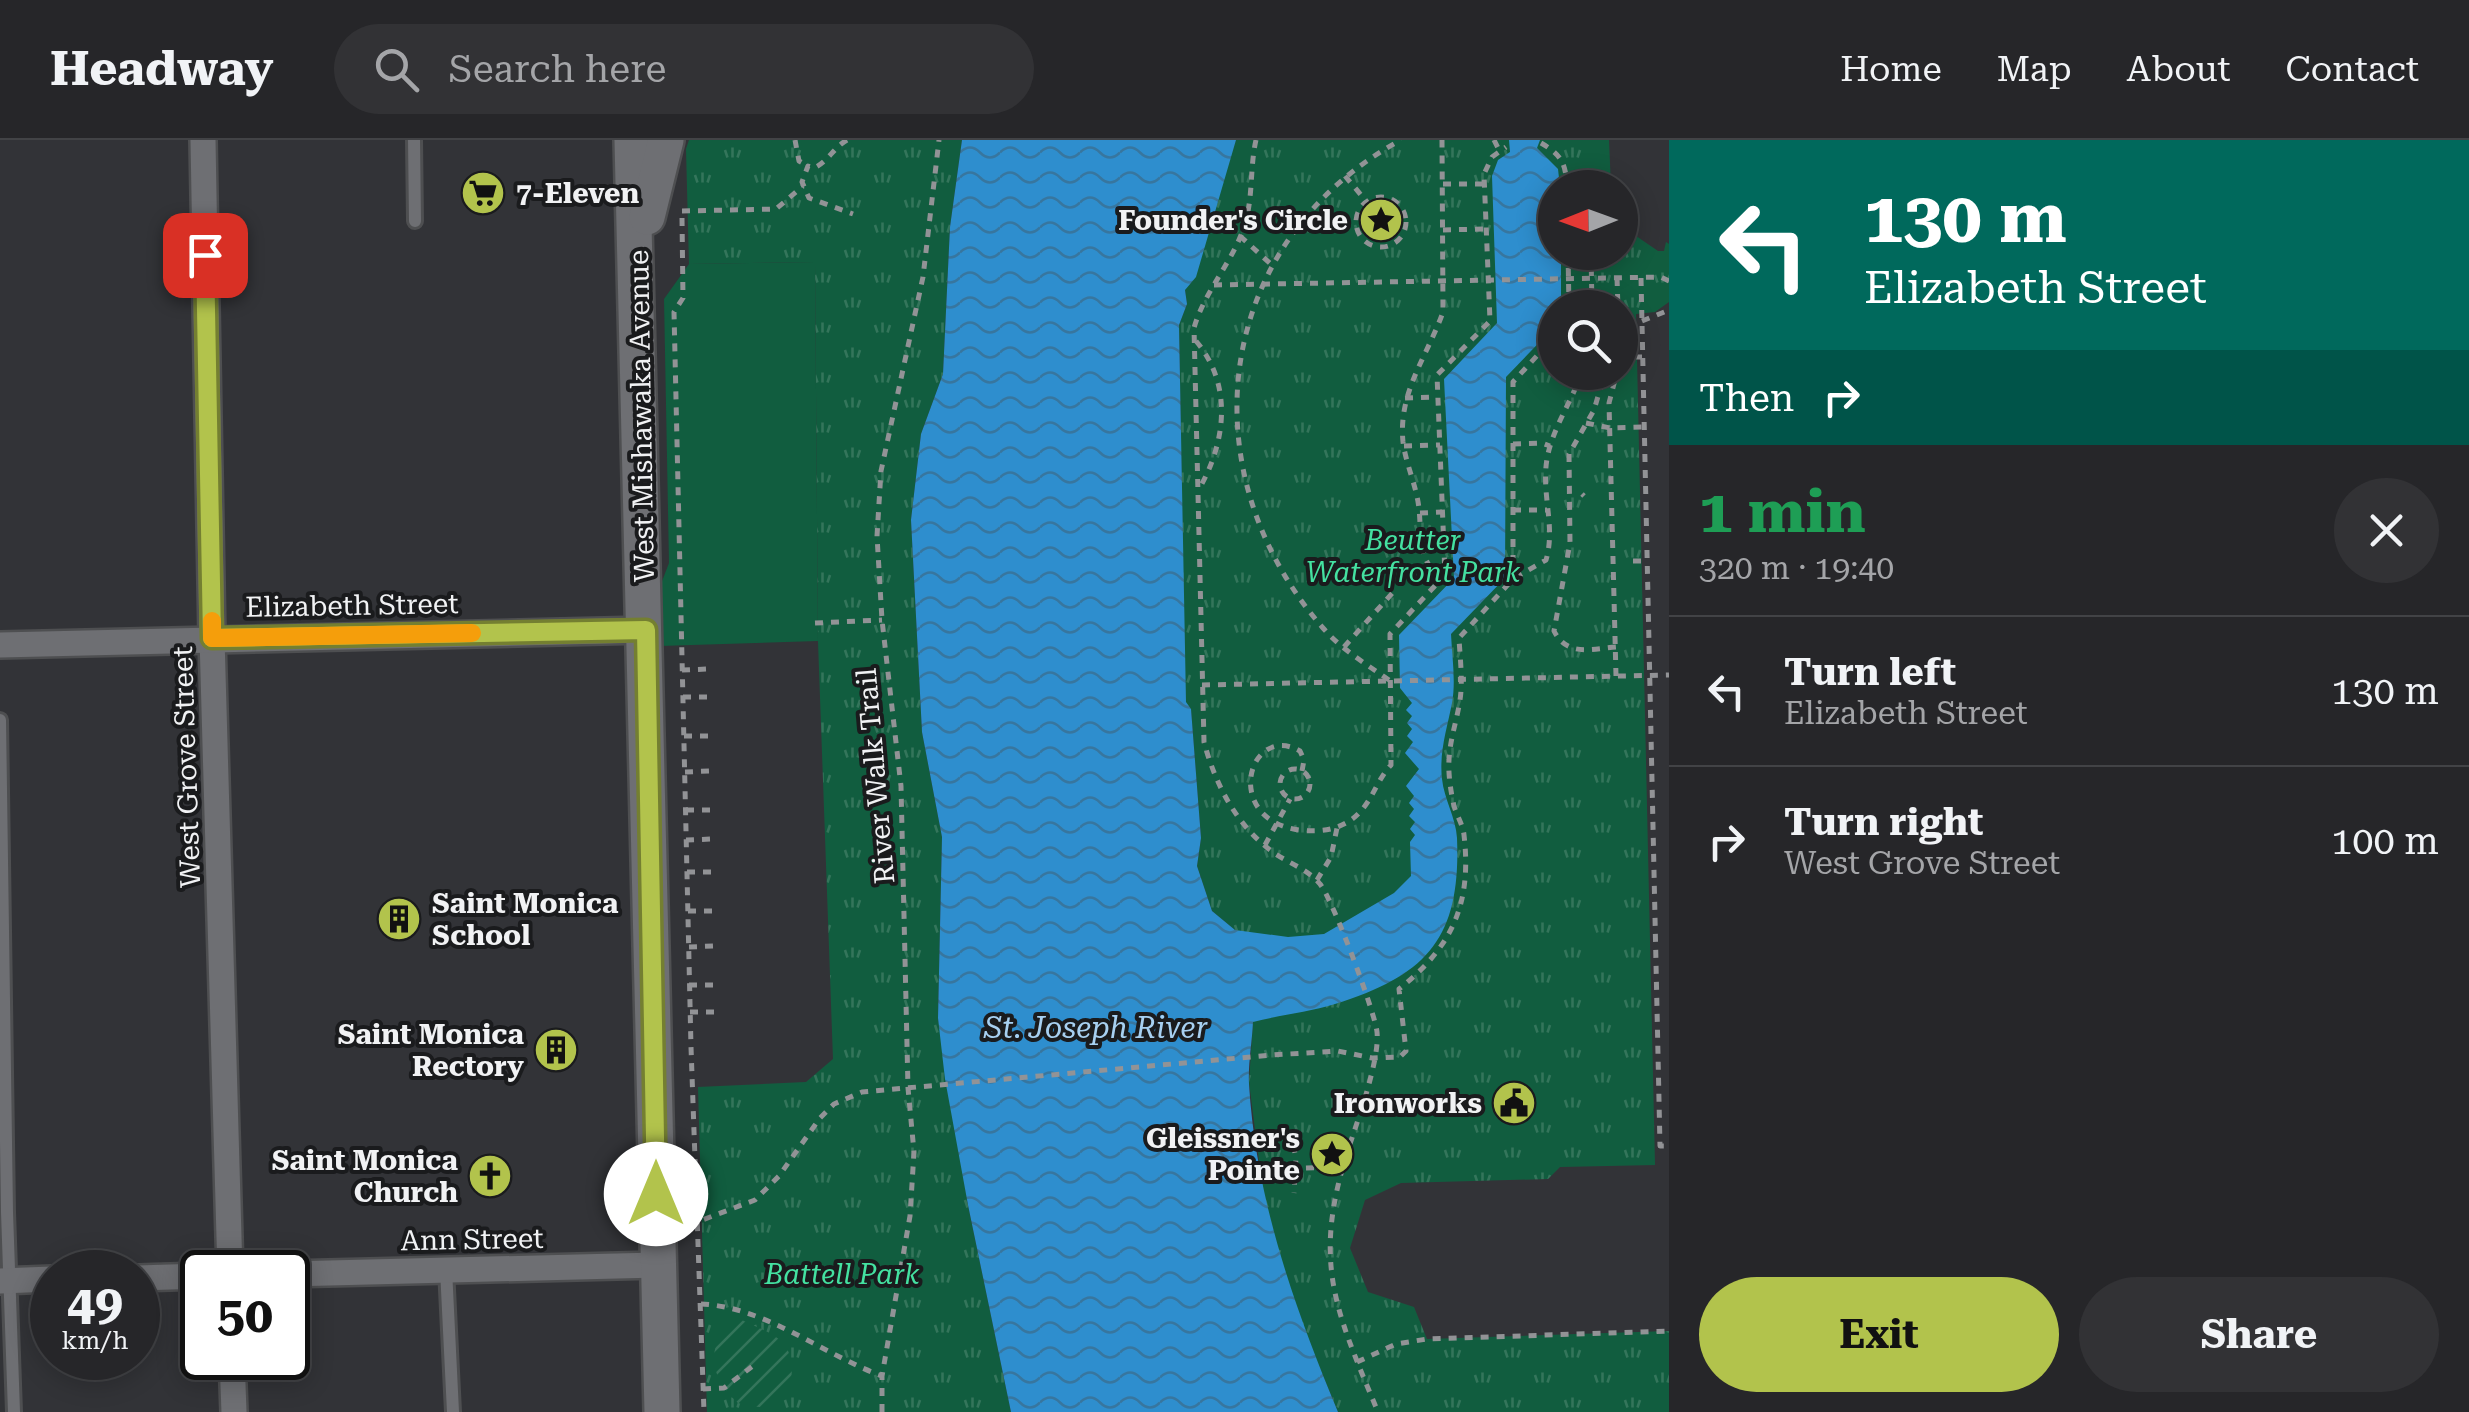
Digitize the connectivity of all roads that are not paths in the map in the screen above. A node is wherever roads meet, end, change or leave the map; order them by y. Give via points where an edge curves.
1 (203, 140) edge
2 (414, 140) edge
3 (632, 140) edge
4 (666, 140) edge
5 (415, 221) dead end
6 (638, 257) junction
7 (646, 630) junction
8 (212, 638) junction
9 (0, 645) edge
10 (0, 720) edge
11 (229, 1250) edge
12 (657, 1265) junction
13 (446, 1269) junction
14 (310, 1273) edge
15 (6, 1281) edge
16 (233, 1380) edge
17 (14, 1412) edge
18 (234, 1412) edge
19 (453, 1412) edge
20 (662, 1412) edge

1 - 8 street, West Grove Street
2 - 5 lane
3 - 6 main road, West Mishawaka Avenue
4 - 6 main road
6 - 7 main road, West Mishawaka Avenue
7 - 8 street, Elizabeth Street
7 - 12 main road, West Mishawaka Avenue
8 - 9 street, Elizabeth Street
8 - 11 street, West Grove Street
10 - 15 lane
12 - 13 street, Ann Street
12 - 20 main road, West Mishawaka Avenue
13 - 14 street, Ann Street
13 - 19 lane
15 - 17 lane
16 - 18 street

